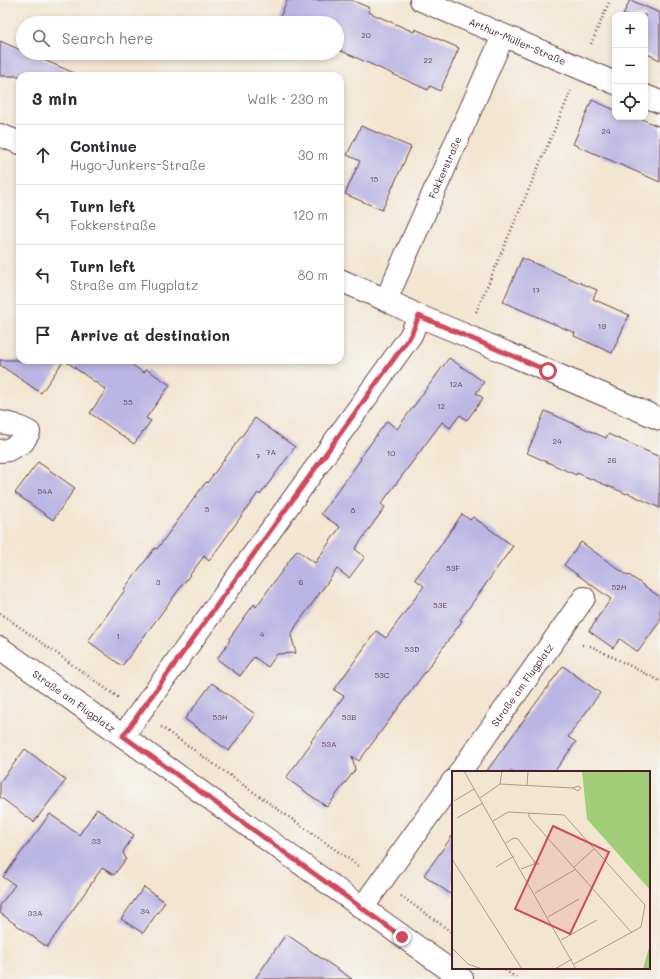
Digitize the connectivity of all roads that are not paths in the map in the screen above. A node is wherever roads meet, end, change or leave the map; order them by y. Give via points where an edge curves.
1 (421, 0) edge
2 (502, 36) junction
3 (612, 82) edge
4 (648, 97) edge
5 (660, 102) edge
6 (0, 135) edge
7 (16, 141) edge
8 (344, 282) edge
9 (386, 300) junction
10 (419, 316) junction
11 (660, 419) edge
12 (0, 422) edge
13 (0, 451) edge
14 (584, 598) dead end
15 (0, 648) edge
16 (123, 736) junction
17 (461, 771) edge
18 (452, 782) edge
19 (362, 908) junction
20 (462, 979) edge

1 - 2 street, Arthur-Müller-Straße
2 - 3 street, Arthur-Müller-Straße
2 - 9 street, Fokkerstraße
4 - 5 street
6 - 7 street
8 - 9 street
9 - 10 street
10 - 11 street
10 - 16 street via 411,335
12 - 13 street via 29,432 23,442
14 - 17 street, Straße am Flugplatz
15 - 16 street, Straße am Flugplatz
16 - 19 street, Straße am Flugplatz
18 - 19 street
19 - 20 street, Straße am Flugplatz

